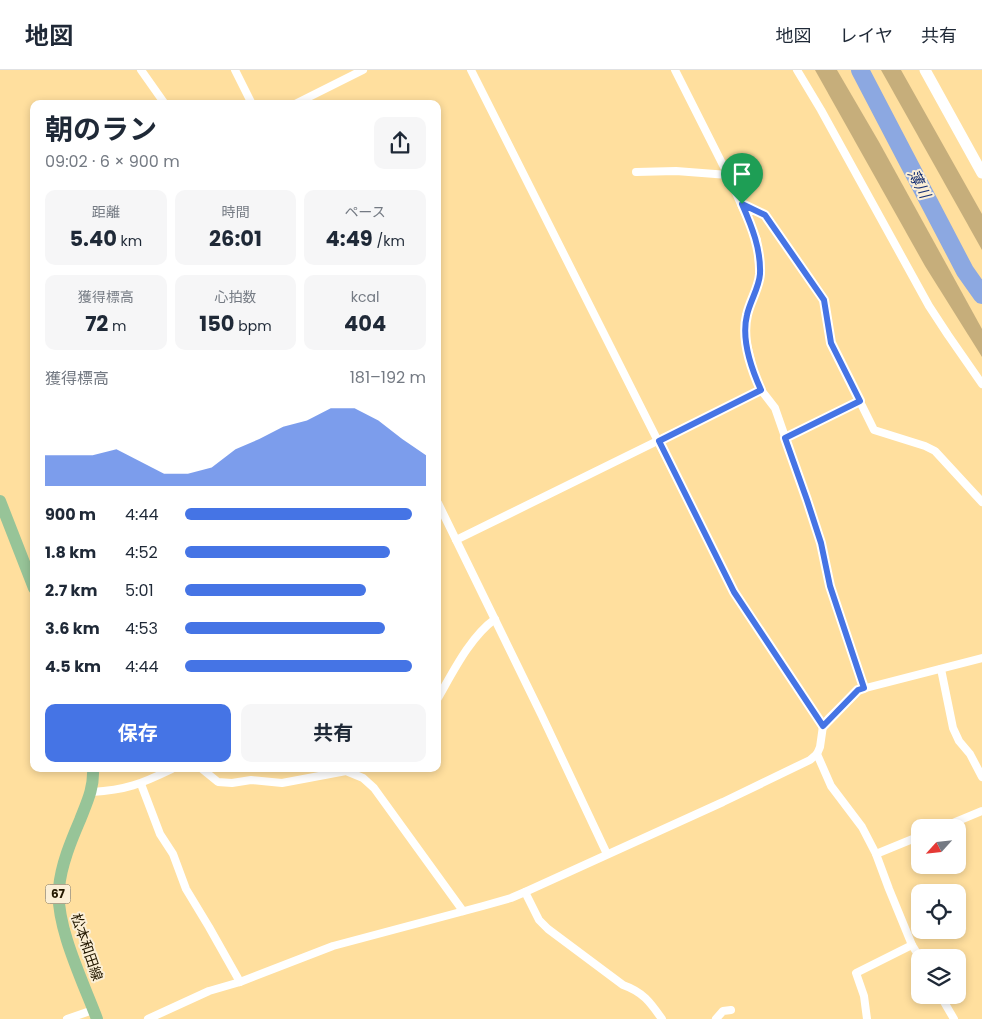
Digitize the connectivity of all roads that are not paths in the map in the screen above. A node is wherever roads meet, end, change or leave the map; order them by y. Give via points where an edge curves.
1 (141, 70) edge
2 (235, 70) edge
3 (363, 70) edge
4 (470, 70) edge
5 (676, 70) edge
6 (797, 70) edge
7 (925, 70) edge
8 (162, 100) edge
9 (250, 100) edge
10 (303, 100) edge
11 (636, 172) dead end
12 (982, 173) edge
13 (728, 176) junction
14 (742, 204) junction
15 (982, 384) edge
16 (761, 390) junction
17 (860, 401) junction
18 (785, 438) junction
19 (659, 441) junction
20 (0, 501) edge
21 (982, 502) edge
22 (441, 510) edge
23 (456, 540) junction
24 (30, 577) edge
25 (495, 619) junction
26 (982, 658) edge
27 (941, 669) junction
28 (864, 688) junction
29 (441, 693) edge
30 (823, 726) junction
31 (817, 754) junction
32 (93, 772) edge
33 (166, 772) edge
34 (206, 772) edge
35 (335, 772) edge
36 (349, 772) edge
37 (982, 777) edge
38 (141, 784) junction
39 (92, 792) junction
40 (982, 811) edge
41 (963, 819) edge
42 (911, 840) edge
43 (607, 854) junction
44 (876, 854) junction
45 (525, 892) junction
46 (463, 912) junction
47 (912, 945) junction
48 (914, 949) edge
49 (240, 982) junction
50 (945, 1004) edge
51 (731, 1010) dead end
52 (95, 1014) edge
53 (67, 1019) edge
54 (148, 1019) edge
55 (662, 1019) edge
56 (716, 1019) edge
57 (867, 1019) edge
58 (954, 1019) edge

1 - 8 street
2 - 9 street
3 - 10 street
4 - 19 street
5 - 13 street
6 - 15 street via 929,306
7 - 12 street
11 - 13 street via 676,170
13 - 14 street
14 - 16 street via 757,240 760,265 758,285 746,316 745,336
14 - 17 street via 765,215 824,300 831,343
16 - 18 street via 775,408
16 - 19 street
17 - 18 street
17 - 21 street via 874,430 935,451
18 - 28 street via 821,543 830,586
19 - 23 street
19 - 30 street via 734,592
20 - 24 main road
22 - 23 street
23 - 25 street
25 - 29 street via 484,627
25 - 43 street
26 - 27 street
27 - 28 street
27 - 37 street via 953,728
28 - 30 street via 858,690
30 - 31 street
31 - 43 street via 723,802
31 - 44 street via 831,786 862,827
32 - 39 main road, 松本和田線 / 67
33 - 38 street
34 - 35 street via 218,782 251,780 282,783
36 - 46 street via 374,788
38 - 39 street
38 - 49 street via 186,889
39 - 52 main road, 松本和田線 / 67 via 63,868 58,905
40 - 41 street
42 - 44 street
43 - 45 street
44 - 47 street
45 - 46 street
45 - 55 street via 539,920 548,929 623,985 637,990
46 - 49 street via 333,946
47 - 48 street
47 - 57 street via 856,973
49 - 54 street via 209,990
50 - 58 street
51 - 56 street via 723,1011
52 - 53 street

